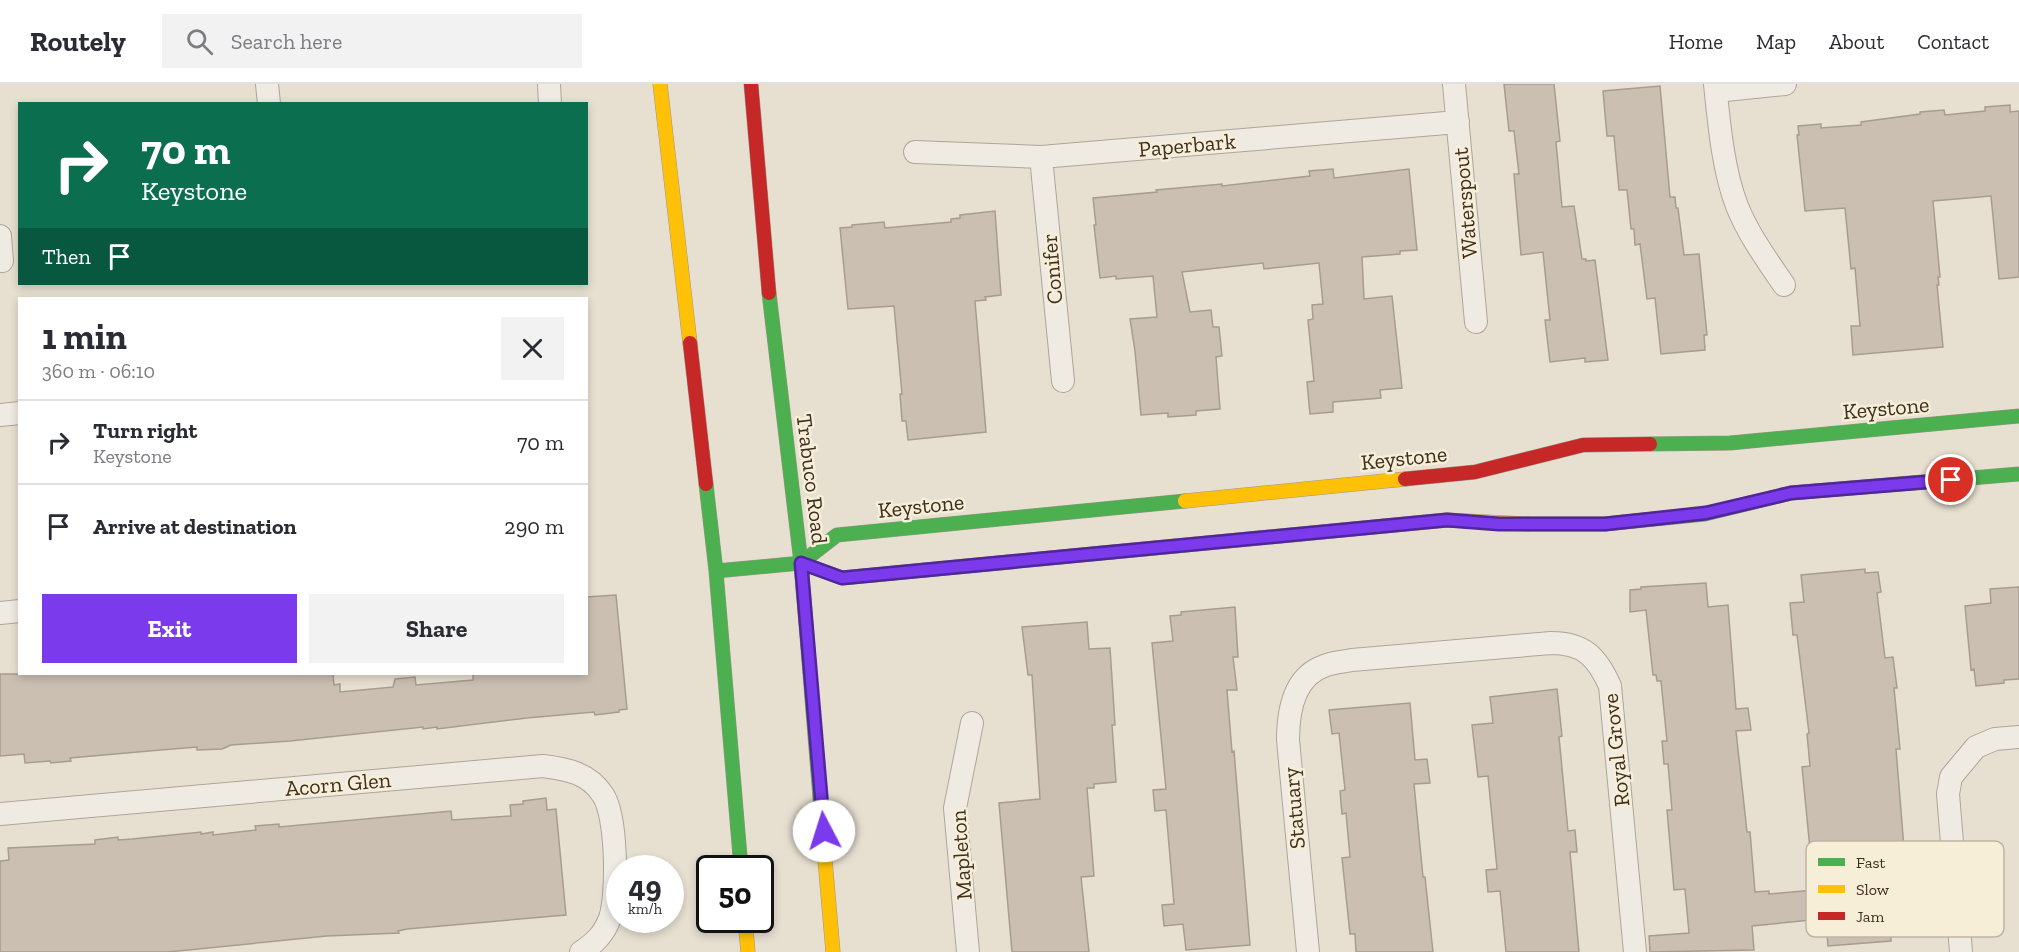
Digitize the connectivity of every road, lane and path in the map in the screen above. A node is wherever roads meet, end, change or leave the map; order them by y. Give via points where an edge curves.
1 (267, 84) edge
2 (549, 84) edge
3 (660, 84) edge
4 (751, 84) edge
5 (1454, 84) edge
6 (1785, 84) edge
7 (1716, 88) edge
8 (268, 102) edge
9 (550, 102) edge
10 (1458, 122) junction
11 (915, 152) dead end
12 (1041, 157) junction
13 (0, 236) edge
14 (7, 260) edge
15 (1784, 285) dead end
16 (1476, 322) dead end
17 (1063, 381) dead end
18 (18, 413) edge
19 (0, 415) edge
20 (2019, 416) edge
21 (2019, 474) edge
22 (801, 563) junction
23 (716, 572) junction
24 (18, 611) edge
25 (0, 613) edge
26 (1313, 670) joint
27 (972, 723) dead end
28 (2019, 737) edge
29 (0, 814) edge
30 (1952, 841) edge
31 (740, 855) edge
32 (746, 933) edge
33 (1960, 937) edge
34 (581, 952) edge
35 (748, 952) edge
36 (833, 952) edge
37 (968, 952) edge
38 (1308, 952) edge
39 (1635, 952) edge
40 (1961, 952) edge

1 - 8 street
2 - 9 street
3 - 23 street
4 - 22 street, Trabuco Road via 770,308
5 - 10 street, Waterspout
6 - 7 street
7 - 15 street via 1725,159 1737,206
10 - 12 street, Paperbark
10 - 16 street, Waterspout
11 - 12 street, Paperbark
12 - 17 street, Conifer
13 - 14 street
18 - 19 street
20 - 22 street, Keystone via 1730,443 1583,445 1475,472 837,535
21 - 22 street via 1791,493 1706,513 1605,524 1447,520 842,578
22 - 23 street
22 - 36 street, Trabuco Road
23 - 31 street
24 - 25 street
26 - 38 street, Statuary via 1302,682 1288,716
26 - 39 street, Royal Grove via 1352,660 1551,643 1578,646 1594,657 1610,686
27 - 37 street, Mapleton via 955,808
28 - 30 street via 1995,739 1976,747 1951,777 1948,794
29 - 34 street, Acorn Glen via 543,766 571,770 604,796 612,819 615,889 610,918 596,942
32 - 35 street
33 - 40 street

